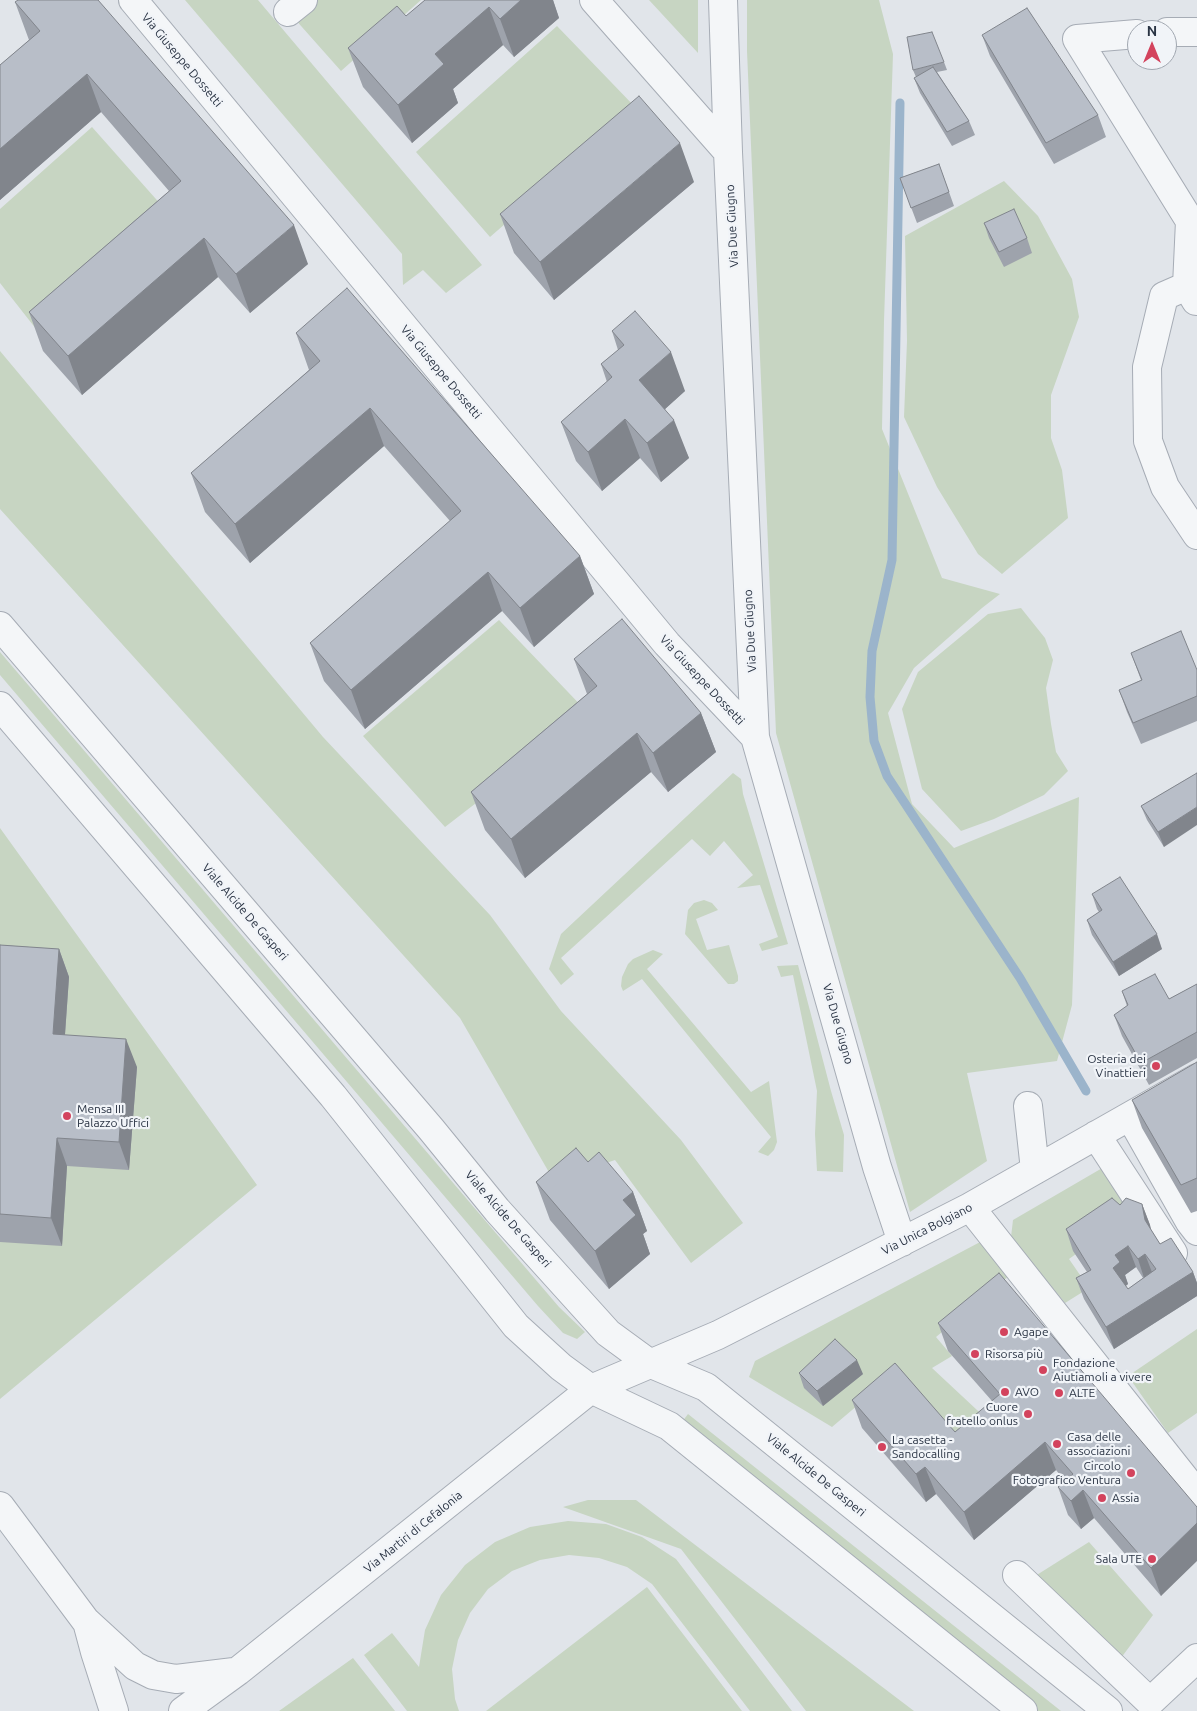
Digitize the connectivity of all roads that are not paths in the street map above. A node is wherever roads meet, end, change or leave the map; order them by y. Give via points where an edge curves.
1 (133, 0) edge
2 (594, 0) edge
3 (723, 0) edge
4 (1177, 32) edge
5 (1197, 32) edge
6 (1127, 35) edge
7 (728, 152) junction
8 (1192, 294) edge
9 (1197, 535) edge
10 (0, 626) edge
11 (0, 706) edge
12 (755, 737) junction
13 (1197, 1078) edge
14 (1028, 1106) dead end
15 (1130, 1116) junction
16 (1096, 1135) junction
17 (1035, 1170) junction
18 (970, 1207) junction
19 (1197, 1231) edge
20 (902, 1242) junction
21 (1173, 1252) edge
22 (649, 1363) junction
23 (591, 1389) junction
24 (1197, 1494) edge
25 (0, 1506) edge
26 (1017, 1576) dead end
27 (88, 1624) junction
28 (1197, 1658) edge
29 (238, 1671) junction
30 (114, 1711) edge
31 (183, 1711) edge
32 (1023, 1711) edge
33 (1108, 1711) edge

1 - 12 street, Via Giuseppe Dossetti via 667,644
2 - 7 street
3 - 7 street, Via Due Giugno
4 - 5 street
6 - 8 street via 1077,40 1190,221
7 - 12 street, Via Due Giugno
8 - 9 street via 1164,296 1147,367 1148,441 1165,487
10 - 22 street, Viale Alcide De Gasperi via 497,1210 608,1332
11 - 23 street via 333,1096 516,1326 560,1367
12 - 20 street, Via Due Giugno
13 - 15 street, Via Unica Bolgiano
14 - 17 street
15 - 16 street, Via Unica Bolgiano
15 - 19 street
16 - 17 street, Via Unica Bolgiano
16 - 21 street
17 - 18 street, Via Unica Bolgiano
18 - 20 street, Via Unica Bolgiano
18 - 24 street
20 - 22 street, Via Unica Bolgiano via 718,1335
22 - 23 street, Via Martiri di Cefalonia
22 - 33 street, Viale Alcide De Gasperi via 706,1387
23 - 29 street, Via Martiri di Cefalonia
23 - 32 street via 669,1426
25 - 27 street
26 - 28 street via 1150,1702
27 - 29 street via 135,1666 153,1675 176,1679
27 - 30 street
29 - 31 street, Via Martiri di Cefalonia

